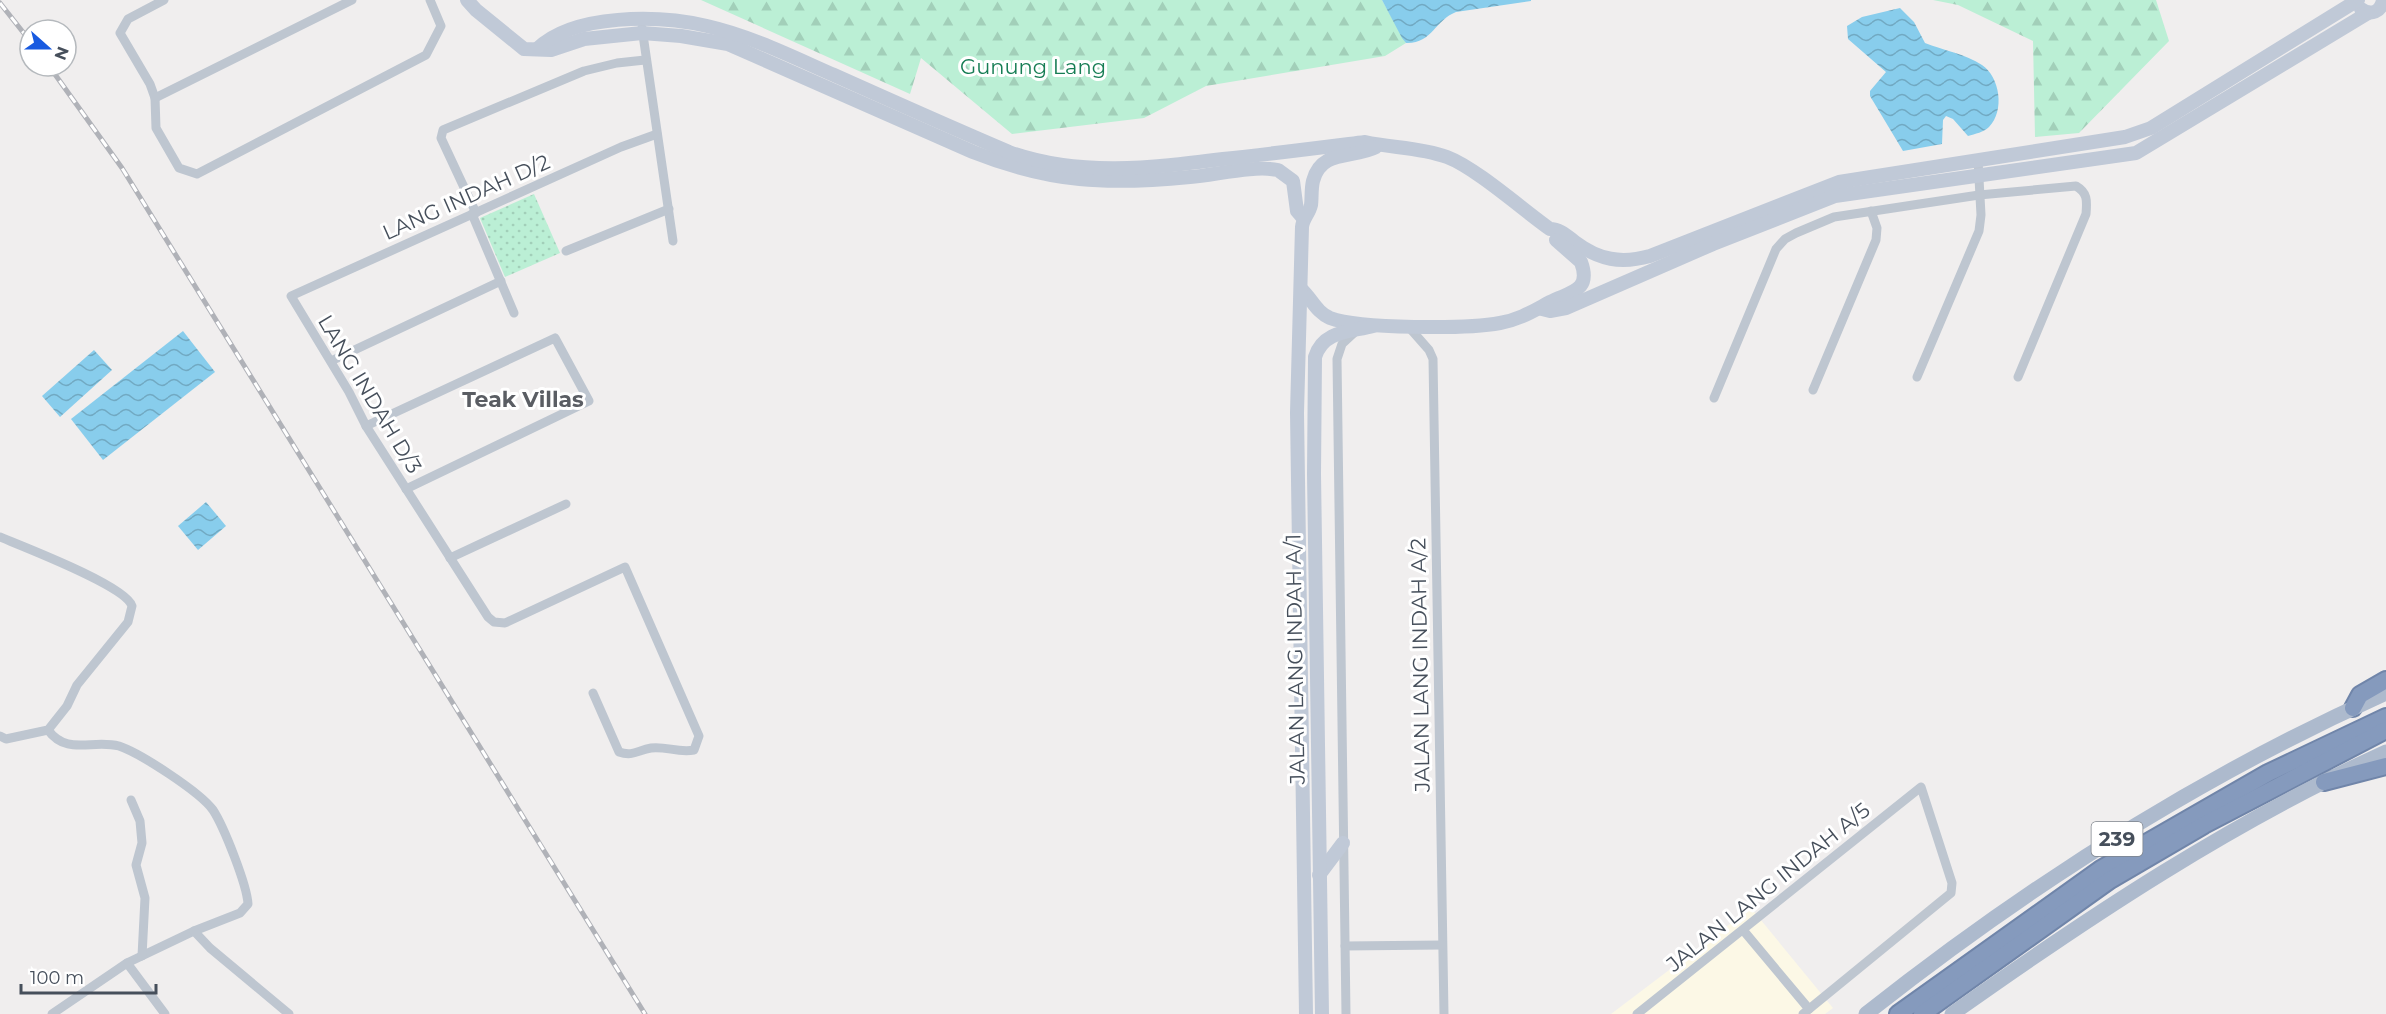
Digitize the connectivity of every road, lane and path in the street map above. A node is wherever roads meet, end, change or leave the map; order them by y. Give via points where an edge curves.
1 (164, 0) edge
2 (352, 0) edge
3 (430, 0) edge
4 (468, 0) edge
5 (2358, 0) edge
6 (2384, 3) edge
7 (2368, 13) junction
8 (642, 26) junction
9 (645, 60) junction
10 (154, 98) junction
11 (657, 134) junction
12 (1376, 146) junction
13 (1978, 160) junction
14 (1980, 176) junction
15 (1979, 195) junction
16 (669, 209) junction
17 (1871, 211) junction
18 (474, 213) junction
19 (1303, 219) junction
20 (1550, 229) junction
21 (673, 241) dead end
22 (566, 251) dead end
23 (501, 281) junction
24 (1301, 289) junction
25 (291, 296) joint
26 (1542, 309) junction
27 (514, 313) dead end
28 (1407, 325) junction
29 (1373, 326) junction
30 (1357, 331) junction
31 (331, 361) junction
32 (1917, 377) dead end
33 (2018, 377) dead end
34 (1813, 390) dead end
35 (1714, 398) dead end
36 (366, 426) junction
37 (406, 489) junction
38 (566, 504) dead end
39 (0, 537) edge
40 (450, 558) junction
41 (2386, 680) edge
42 (593, 693) dead end
43 (2386, 693) edge
44 (2353, 708) junction
45 (2386, 717) edge
46 (48, 730) junction
47 (2386, 730) edge
48 (0, 736) edge
49 (2386, 752) edge
50 (2386, 766) edge
51 (2324, 782) junction
52 (131, 800) dead end
53 (1343, 843) junction
54 (1319, 875) junction
55 (1743, 930) junction
56 (194, 931) junction
57 (1442, 945) junction
58 (1345, 946) junction
59 (142, 956) junction
60 (127, 963) junction
61 (1806, 1012) edge
62 (52, 1014) edge
63 (165, 1014) edge
64 (289, 1014) edge
65 (1306, 1014) edge
66 (1322, 1014) edge
67 (1346, 1014) edge
68 (1444, 1014) edge
69 (1637, 1014) edge
70 (1866, 1014) edge
71 (1898, 1014) edge
72 (1922, 1014) edge
73 (1952, 1014) edge

1 - 10 street via 128,19 120,33
2 - 10 street
3 - 10 street via 441,26 426,55 197,174 179,168 156,128
4 - 8 street via 524,49 551,50
5 - 7 street
5 - 13 street via 2151,128 2078,146
6 - 7 street
7 - 14 street via 2136,153
8 - 9 street
8 - 12 street via 683,22 732,33 1009,152 1071,166 1132,169 1365,142
8 - 19 street via 747,51 973,152 1039,174 1098,183 1278,170 1293,181 1297,211
9 - 11 street
9 - 18 street via 584,71 443,130 441,138
11 - 16 street
11 - 18 street, LANG INDAH D/2
12 - 19 street via 1336,156 1319,168 1312,184 1311,205
12 - 20 street via 1410,148 1455,160
13 - 14 street
13 - 20 street via 1827,185 1662,252 1627,261 1591,253
14 - 15 street
14 - 26 street via 1835,196 1566,308
15 - 17 street
15 - 32 street via 1979,231
15 - 33 street via 2068,186 2084,191 2088,200 2086,214
16 - 21 street
16 - 22 street
17 - 34 street via 1877,228 1876,240
17 - 35 street via 1825,220 1785,239 1776,249
18 - 23 street
18 - 25 street, LANG INDAH D/2
19 - 24 street
20 - 26 street via 1554,238 1581,262 1584,279 1577,290 1548,302
23 - 27 street
23 - 31 street
24 - 29 street via 1318,311 1327,316
24 - 65 street via 1297,414
25 - 31 street, LANG INDAH D/3
26 - 28 street via 1499,323
28 - 29 street
28 - 57 street, JALAN LANG INDAH A/2 via 1433,359
29 - 30 street, JALAN LANG INDAH A/1
30 - 53 street via 1342,344 1337,359
30 - 54 street, JALAN LANG INDAH A/1 via 1334,335 1320,345 1315,357
31 - 36 street, LANG INDAH D/3
36 - 37 street, LANG INDAH D/3
36 - 37 street via 555,338 589,401
37 - 40 street, LANG INDAH D/3
38 - 40 street
39 - 46 street via 124,594 132,606 128,622
40 - 42 street, LANG INDAH D/3 via 488,617 505,623 625,567 699,736 694,750 648,748 630,755 619,752
41 - 44 highway via 2360,695
43 - 44 main road, 239
44 - 70 main road, 239 via 2218,777 2060,873
45 - 71 highway via 2268,773 2101,869
46 - 48 street via 6,739
46 - 56 street via 54,738 72,747 106,743 122,747 158,767 213,811 248,904 240,914
47 - 72 highway via 2204,825 2110,880
49 - 51 main road
50 - 51 highway
51 - 73 main road via 2220,838 2125,896
52 - 59 street via 140,821 136,866 145,898
53 - 54 street
53 - 58 street
54 - 66 street, JALAN LANG INDAH A/1
55 - 61 street
55 - 61 street, JALAN LANG INDAH A/5 via 1921,788 1952,883 1951,893
55 - 69 street, JALAN LANG INDAH A/5
56 - 59 street
56 - 64 street
57 - 58 street
57 - 68 street, JALAN LANG INDAH A/2
58 - 67 street
59 - 60 street
60 - 62 street
60 - 63 street

